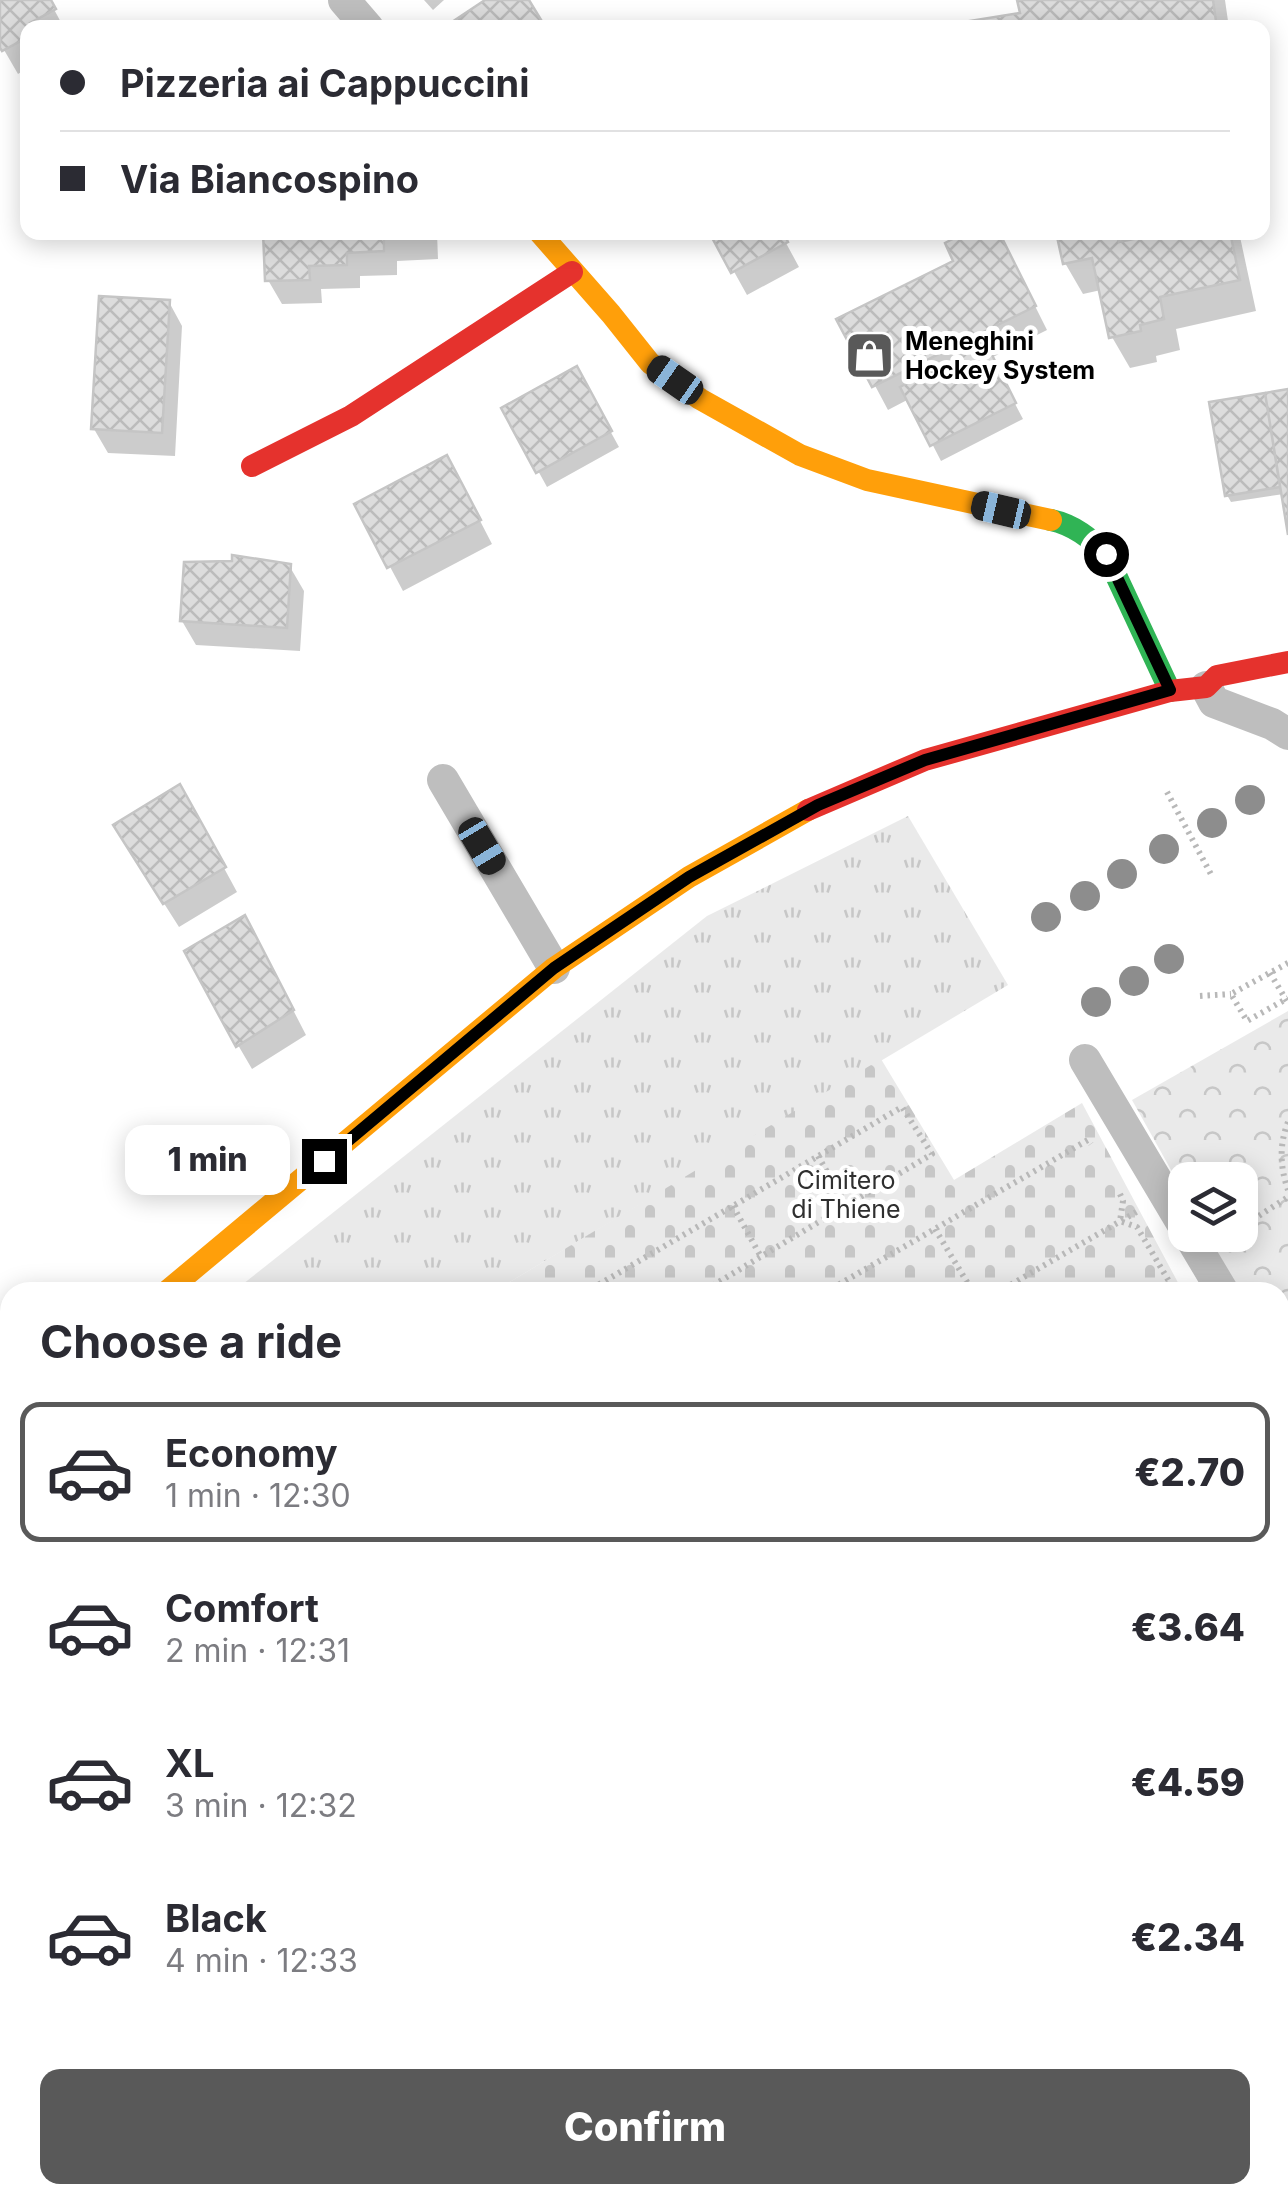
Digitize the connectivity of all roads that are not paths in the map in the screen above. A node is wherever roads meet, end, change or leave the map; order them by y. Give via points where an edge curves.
1 (344, 0) edge
2 (361, 20) edge
3 (546, 240) edge
4 (572, 272) junction
5 (252, 466) dead end
6 (1288, 662) edge
7 (1206, 686) junction
8 (1170, 690) junction
9 (1288, 734) edge
10 (443, 780) dead end
11 (554, 968) junction
12 (1084, 1060) dead end
13 (1168, 1200) edge
14 (1199, 1252) edge
15 (178, 1282) edge
16 (1218, 1282) edge

1 - 2 street
3 - 4 street
4 - 5 street via 352,416
4 - 8 street via 650,363 800,455 867,480 1068,524 1091,539 1106,554
6 - 7 street via 1217,676
7 - 8 street
7 - 9 street via 1214,702
8 - 11 street via 925,760 818,805 689,877
10 - 11 street
11 - 15 street
12 - 13 street
14 - 16 street

